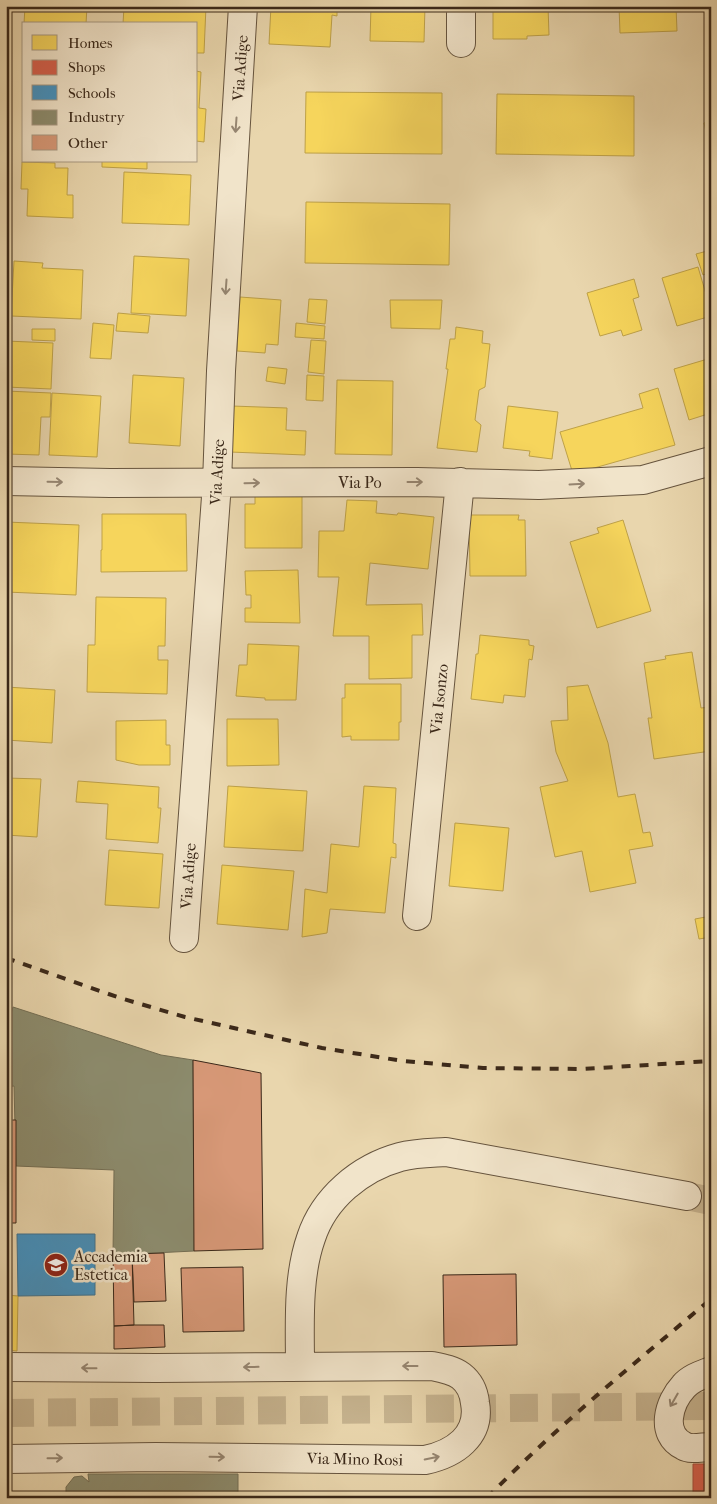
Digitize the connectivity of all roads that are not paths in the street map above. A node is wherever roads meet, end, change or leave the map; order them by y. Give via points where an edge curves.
1 (243, 6) edge
2 (461, 6) edge
3 (461, 43) dead end
4 (711, 460) edge
5 (6, 480) edge
6 (460, 482) junction
7 (217, 483) junction
8 (417, 916) dead end
9 (184, 938) dead end
10 (687, 1196) tunnel mouth
11 (6, 1367) edge
12 (300, 1367) junction
13 (711, 1371) edge
14 (711, 1447) edge
15 (6, 1459) edge

1 -> 7 street, Via Adige
2 - 3 street
6 -> 4 street, Via Po via 539,485 643,480
5 -> 7 street, Via Po
7 -> 6 street, Via Po
6 - 8 street, Via Isonzo
7 - 9 street, Via Adige
10 - 12 street via 446,1152 401,1156 370,1168 337,1194 324,1210 310,1238 303,1276
12 -> 11 street, Via Mino Rosi
15 -> 12 street, Via Mino Rosi via 425,1460 451,1451 466,1438 476,1419 469,1383 446,1369 432,1366
13 -> 14 street via 684,1385 670,1407 668,1421 675,1440 684,1447

